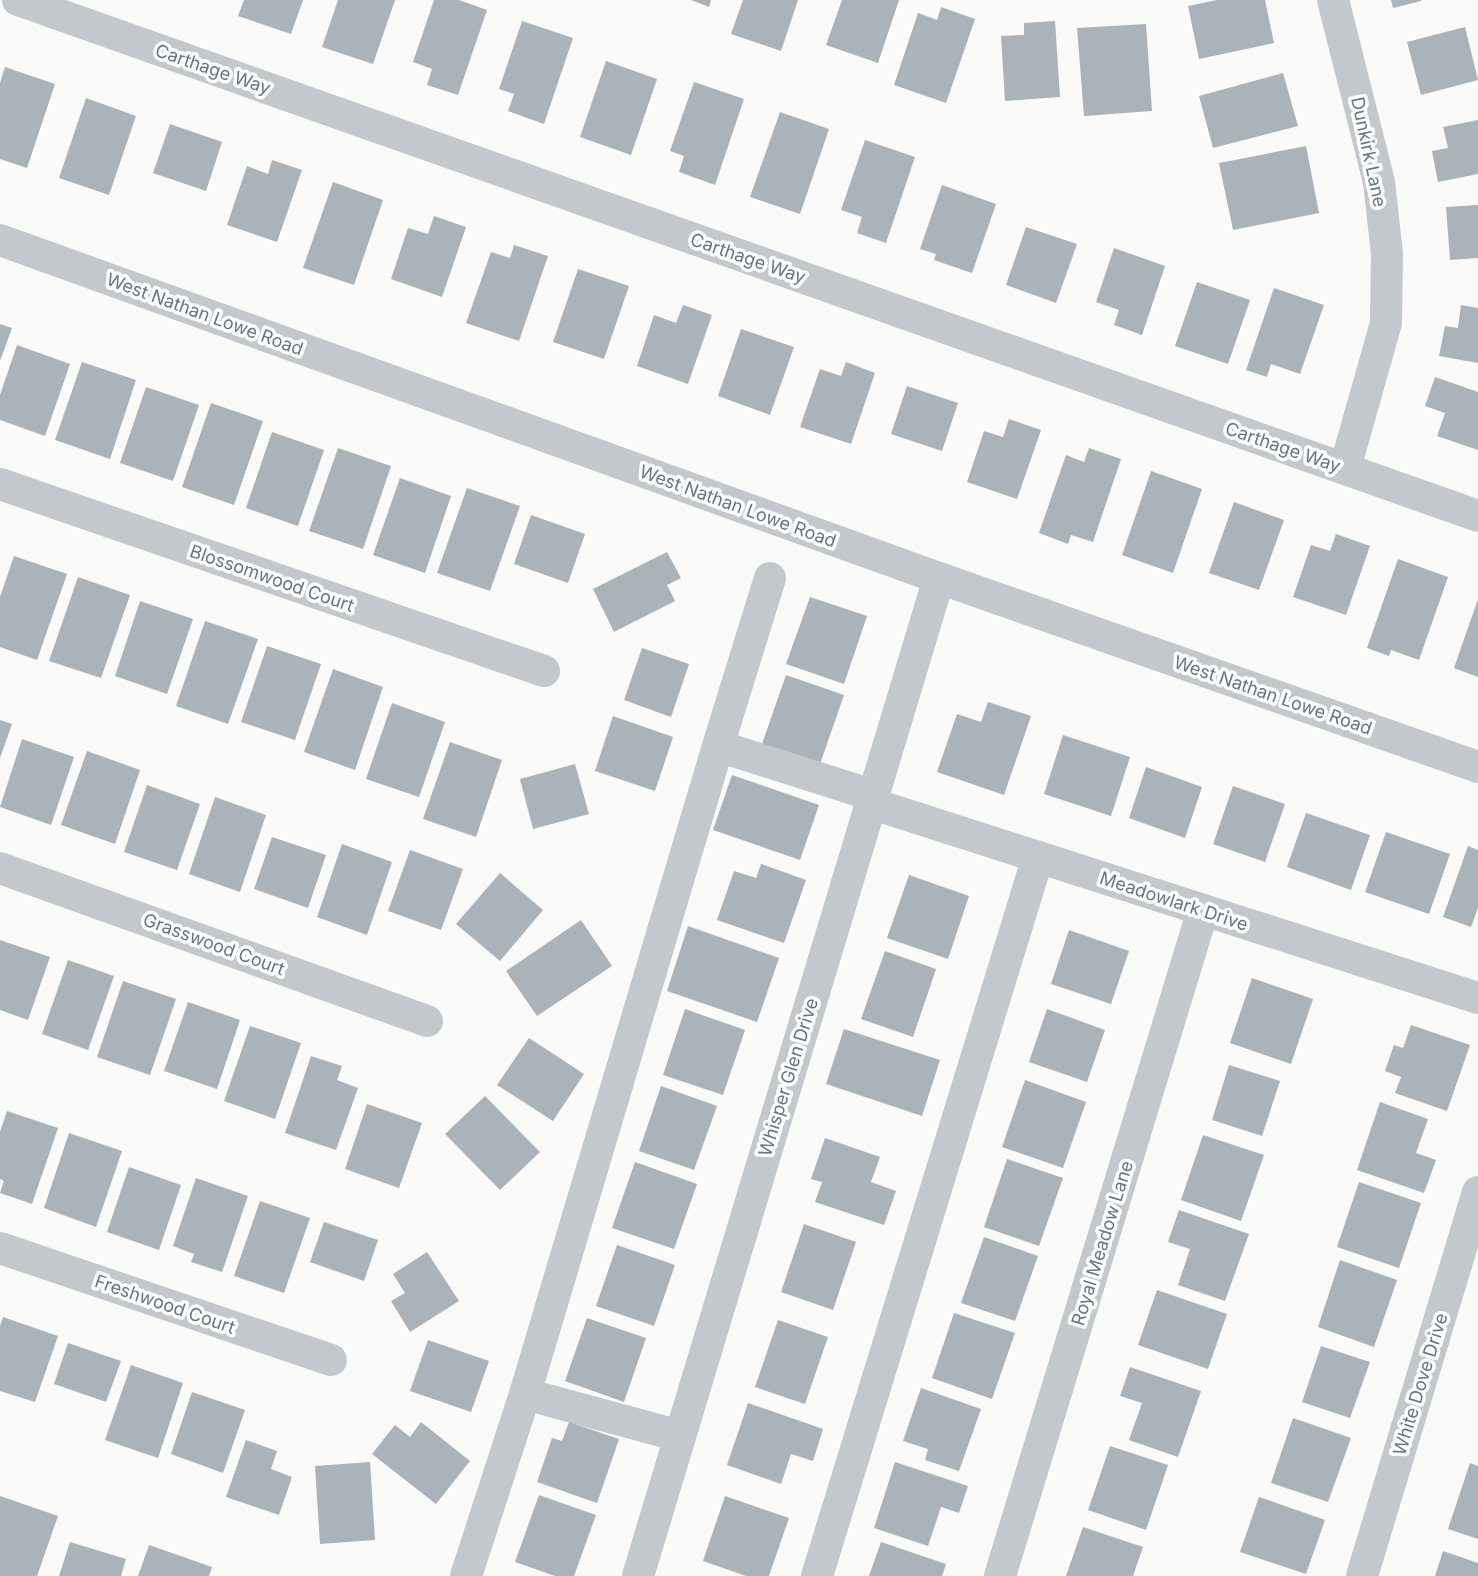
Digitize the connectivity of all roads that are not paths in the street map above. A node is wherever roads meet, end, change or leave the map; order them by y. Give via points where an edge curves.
1 (18, 0) edge
2 (1333, 0) edge
3 (0, 240) edge
4 (1345, 468) junction
5 (0, 484) edge
6 (1478, 516) edge
7 (770, 578) dead end
8 (939, 578) junction
9 (544, 671) dead end
10 (718, 746) junction
11 (1478, 767) edge
12 (871, 799) junction
13 (1038, 857) junction
14 (0, 868) edge
15 (1203, 910) junction
16 (1478, 998) edge
17 (427, 1021) dead end
18 (1478, 1192) edge
19 (0, 1248) edge
20 (331, 1360) dead end
21 (525, 1394) junction
22 (680, 1436) junction
23 (466, 1576) edge
24 (638, 1576) edge
25 (817, 1576) edge
26 (1000, 1576) edge
27 (1362, 1576) edge

1 - 4 street, Carthage Way
2 - 4 street, Dunkirk Lane via 1379,182 1387,254 1385,323
3 - 8 street, West Nathan Lowe Road
4 - 6 street, Carthage Way
5 - 9 street, Blossomwood Court
7 - 10 street
8 - 11 street, West Nathan Lowe Road
8 - 12 street, Whisper Glen Drive
10 - 12 street, Meadowlark Drive
10 - 21 street
12 - 13 street, Meadowlark Drive
12 - 22 street, Whisper Glen Drive
13 - 15 street, Meadowlark Drive
13 - 25 street
14 - 17 street, Grasswood Court
15 - 16 street, Meadowlark Drive
15 - 26 street, Royal Meadow Lane
18 - 27 street, White Dove Drive
19 - 20 street, Freshwood Court
21 - 22 street
21 - 23 street
22 - 24 street, Whisper Glen Drive

